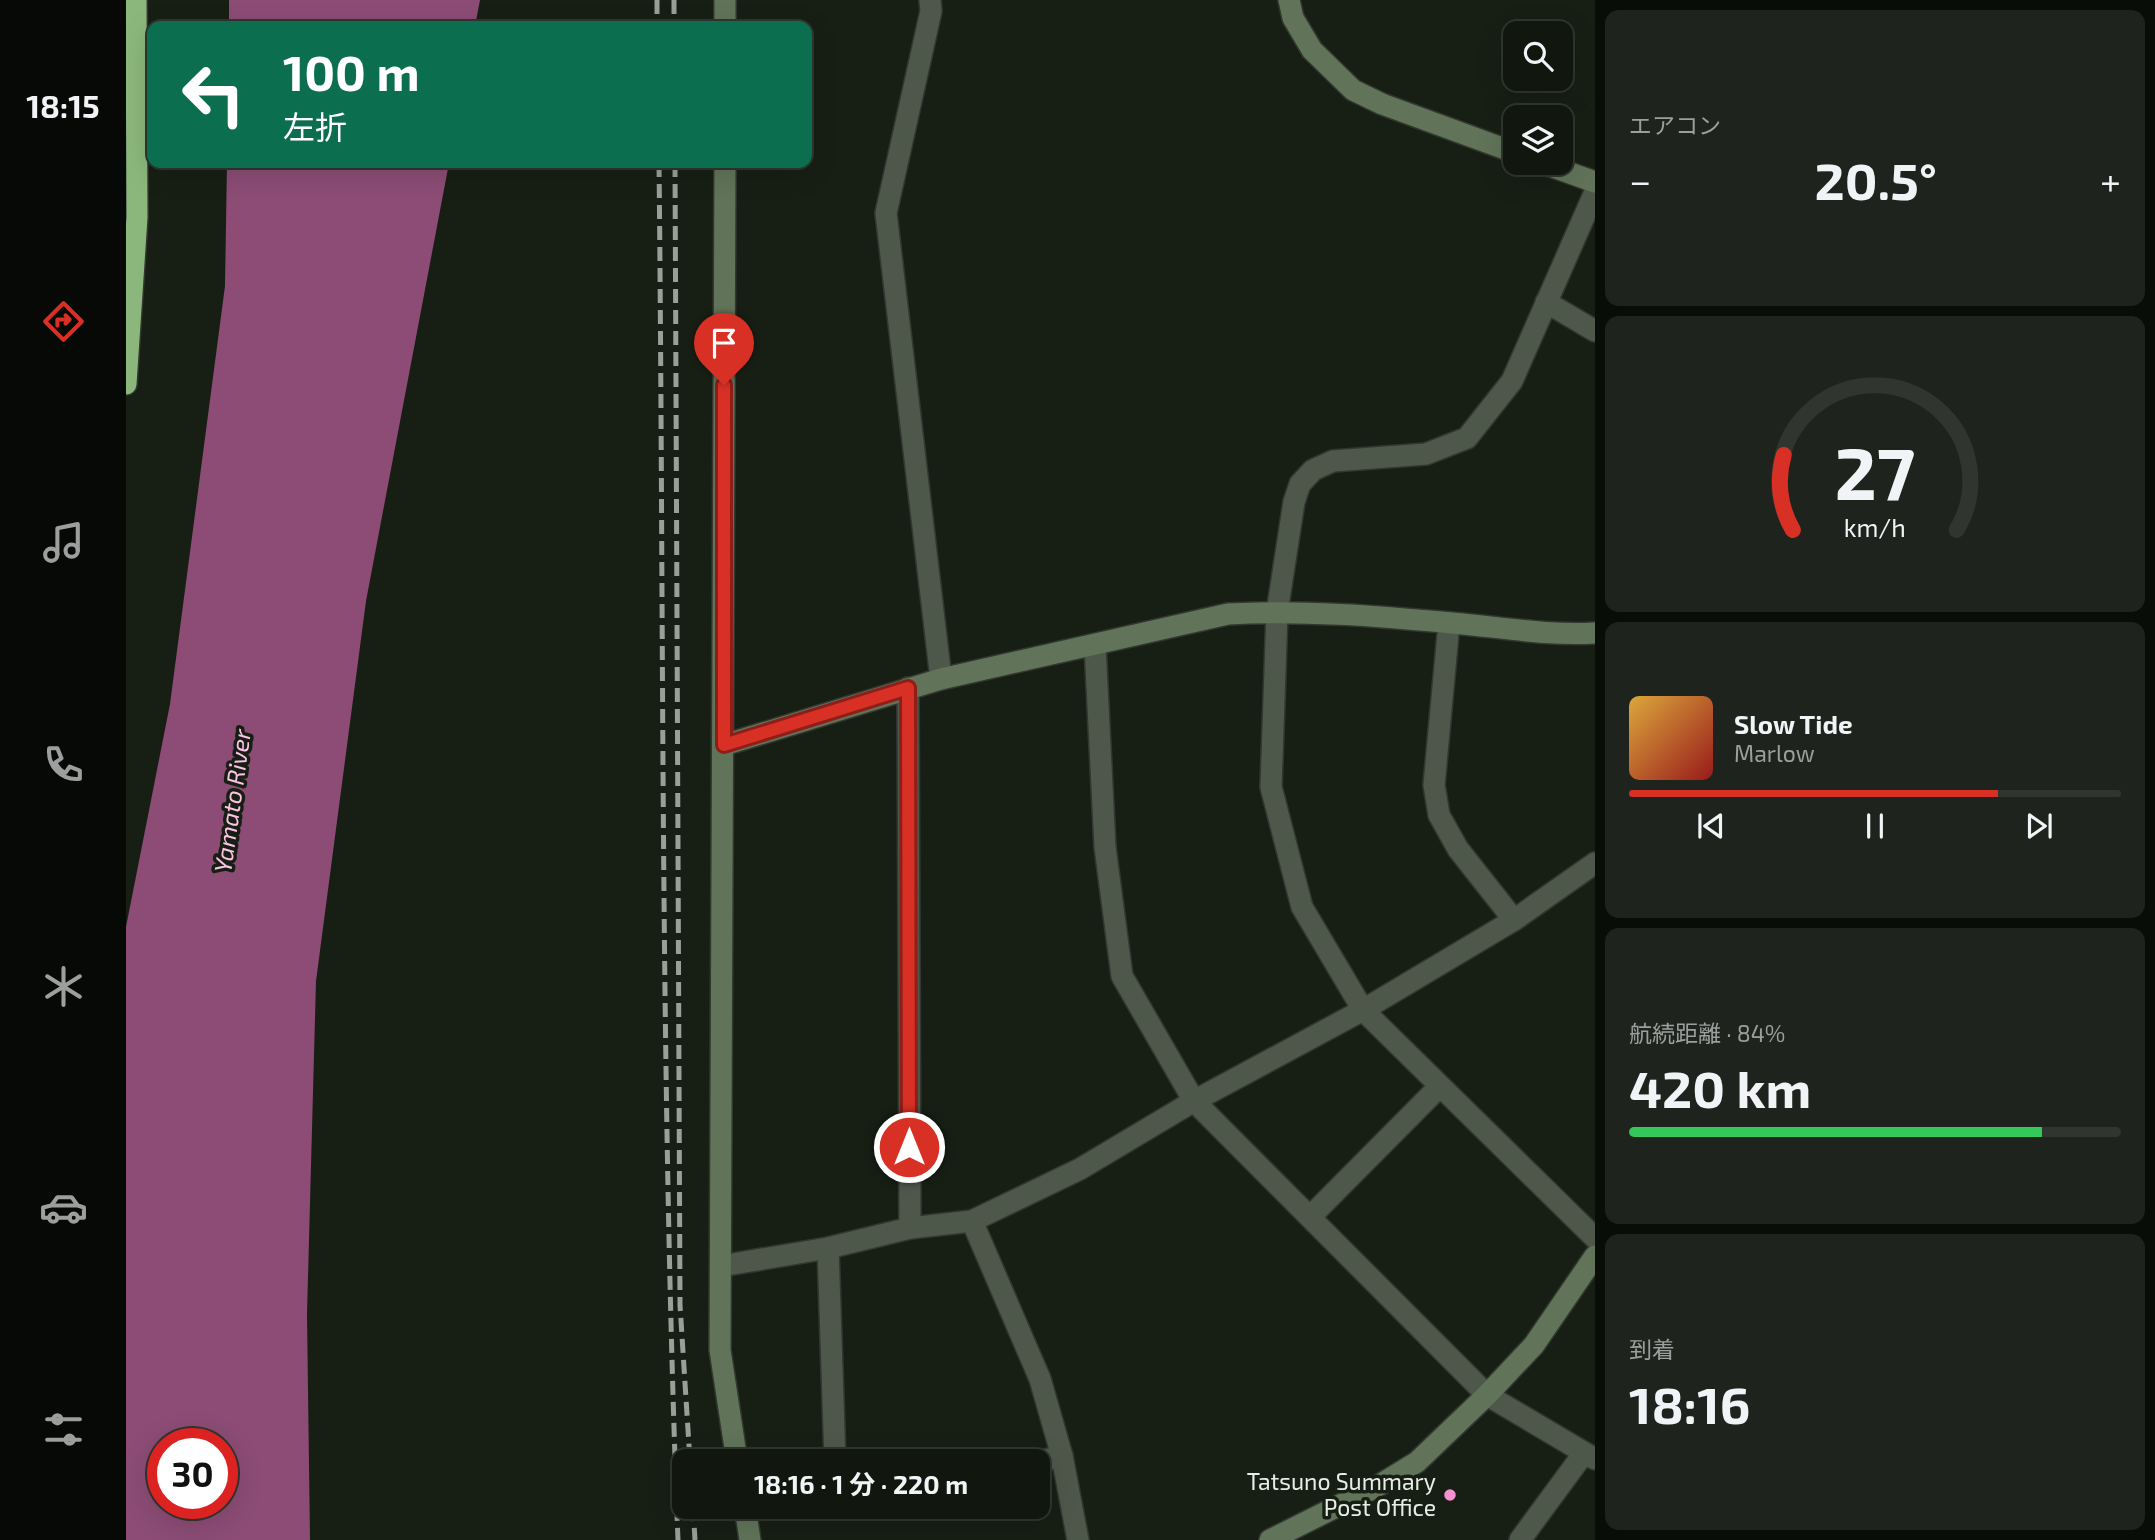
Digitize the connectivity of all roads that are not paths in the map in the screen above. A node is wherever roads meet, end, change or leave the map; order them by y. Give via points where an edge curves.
1 (136, 0) edge
2 (725, 0) edge
3 (930, 0) edge
4 (1289, 0) edge
5 (725, 21) edge
6 (1503, 148) edge
7 (725, 168) edge
8 (1573, 174) edge
9 (1595, 182) edge
10 (1595, 192) edge
11 (1546, 302) junction
12 (1595, 331) edge
13 (126, 384) edge
14 (1277, 612) junction
15 (1449, 623) junction
16 (1595, 632) edge
17 (1095, 645) junction
18 (941, 679) junction
19 (908, 688) junction
20 (724, 745) junction
21 (1595, 863) edge
22 (1514, 920) junction
23 (1363, 1010) junction
24 (1440, 1086) junction
25 (1194, 1101) junction
26 (1310, 1217) junction
27 (972, 1221) junction
28 (910, 1228) junction
29 (1595, 1238) edge
30 (828, 1248) junction
31 (1595, 1256) edge
32 (721, 1266) junction
33 (1487, 1395) junction
34 (735, 1449) edge
35 (835, 1449) edge
36 (1062, 1456) junction
37 (1589, 1456) edge
38 (1050, 1459) edge
39 (747, 1519) edge
40 (750, 1540) edge
41 (1078, 1540) edge
42 (1270, 1540) edge
43 (1520, 1540) edge

1 - 13 highway via 136,217
2 - 5 street
3 - 18 street via 886,214
4 - 6 street via 1293,18 1312,51 1353,90
7 - 20 street
8 - 9 street
10 - 11 street
11 - 12 street
11 - 14 street via 1512,381 1467,438 1426,454 1333,461 1313,470 1300,484
14 - 15 street
14 - 17 street via 1228,614
14 - 23 street via 1271,787 1302,907
15 - 16 street via 1564,635
15 - 22 street via 1434,785 1438,815 1458,849
17 - 18 street
17 - 25 street via 1105,847 1122,976
18 - 19 street
19 - 20 street
19 - 28 street
20 - 32 street
21 - 22 street
22 - 23 street
23 - 24 street
23 - 25 street
24 - 26 street
24 - 29 street
25 - 26 street
25 - 27 street via 1080,1168
26 - 33 street
27 - 28 street
27 - 36 street via 1040,1379
28 - 30 street
30 - 32 street
30 - 35 street
31 - 33 street via 1534,1345
32 - 34 street via 720,1350
33 - 37 street
33 - 42 street via 1417,1462
36 - 38 street
36 - 41 street
37 - 43 street
39 - 40 street

